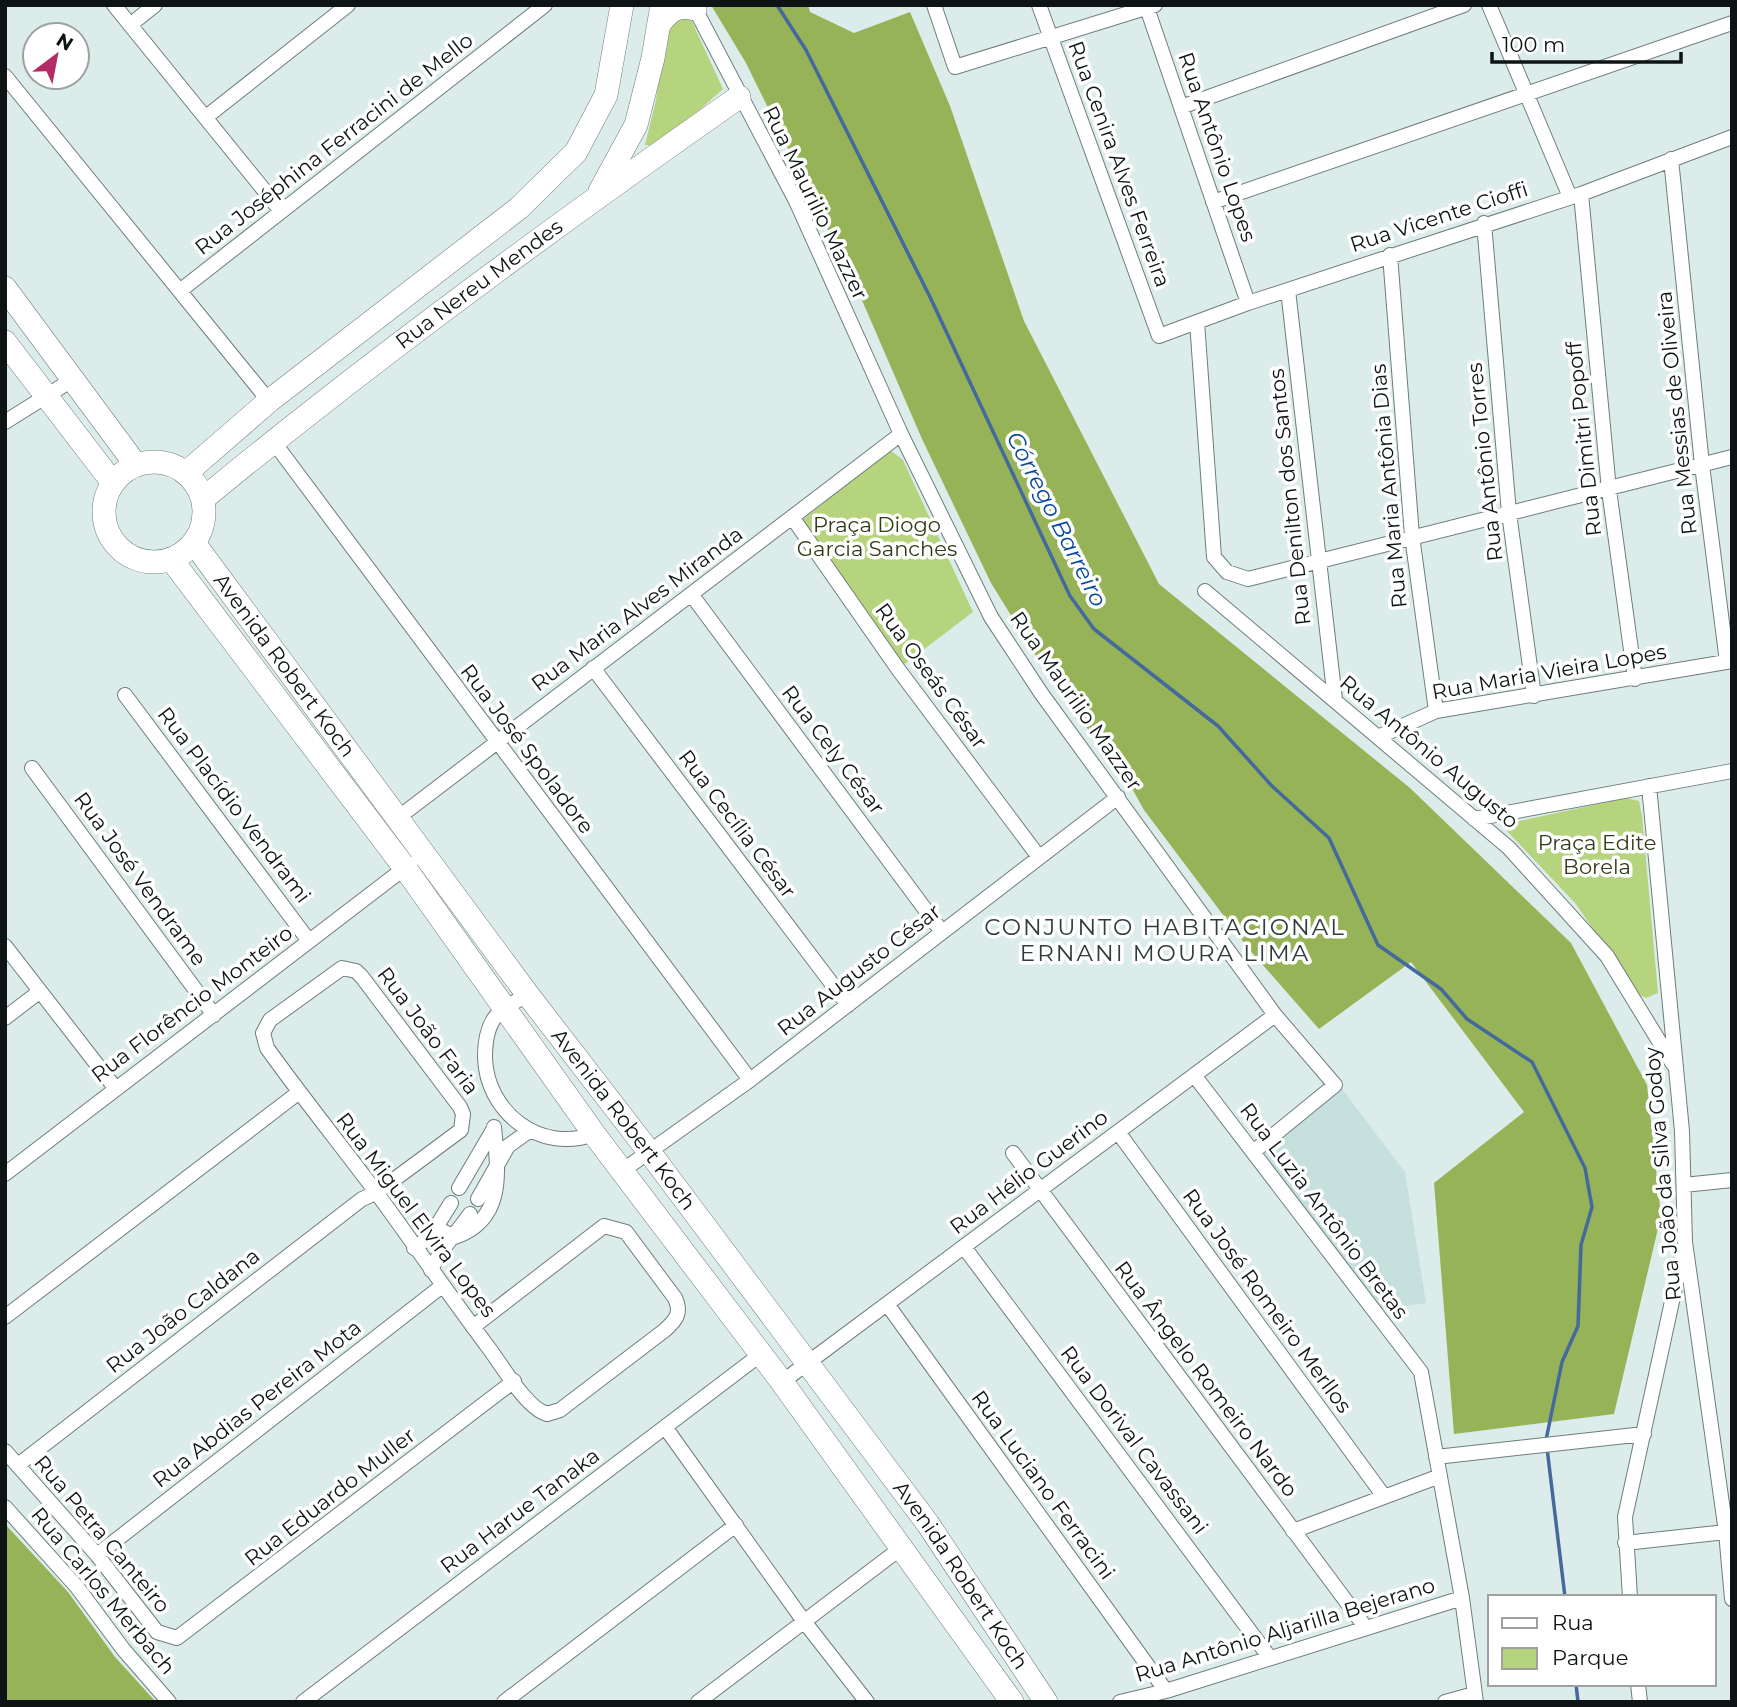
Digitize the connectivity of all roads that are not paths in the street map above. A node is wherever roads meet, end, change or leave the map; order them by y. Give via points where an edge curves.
1 (114, 5) edge
2 (155, 5) edge
3 (348, 5) edge
4 (545, 5) edge
5 (622, 5) edge
6 (934, 5) edge
7 (1039, 5) edge
8 (1464, 5) edge
9 (1489, 5) edge
10 (1150, 6) edge
11 (694, 7) edge
12 (660, 15) edge
13 (1732, 23) edge
14 (130, 25) junction
15 (1050, 38) junction
16 (5, 76) edge
17 (1528, 94) junction
18 (739, 97) junction
19 (1181, 107) junction
20 (206, 117) junction
21 (1732, 137) edge
22 (1671, 159) junction
23 (1576, 195) junction
24 (596, 197) junction
25 (1213, 202) junction
26 (281, 211) junction
27 (1484, 223) junction
28 (1390, 255) junction
29 (5, 288) edge
30 (181, 290) junction
31 (1288, 290) junction
32 (1248, 303) junction
33 (1197, 322) junction
34 (1159, 336) joint
35 (5, 342) edge
36 (330, 354) junction
37 (75, 378) junction
38 (48, 395) junction
39 (333, 396) junction
40 (269, 401) junction
41 (5, 422) edge
42 (901, 434) junction
43 (273, 441) junction
44 (1732, 457) edge
45 (136, 464) junction
46 (1703, 465) junction
47 (186, 473) junction
48 (113, 483) junction
49 (1609, 490) junction
50 (203, 499) junction
51 (1508, 513) junction
52 (792, 517) junction
53 (1412, 536) junction
54 (194, 543) junction
55 (171, 559) junction
56 (1317, 560) junction
57 (1205, 591) dead end
58 (691, 594) junction
59 (1730, 661) edge
60 (593, 668) junction
61 (1635, 679) junction
62 (125, 695) dead end
63 (1534, 696) junction
64 (1335, 700) junction
65 (1436, 711) junction
66 (1378, 737) junction
67 (496, 743) junction
68 (32, 768) dead end
69 (1732, 771) edge
70 (1649, 786) junction
71 (1118, 797) junction
72 (399, 817) junction
73 (1475, 819) junction
74 (425, 853) junction
75 (1039, 857) junction
76 (405, 868) junction
77 (942, 932) junction
78 (309, 941) junction
79 (5, 946) edge
80 (39, 992) junction
81 (528, 995) junction
82 (848, 1004) junction
83 (503, 1009) junction
84 (215, 1015) junction
85 (1275, 1015) junction
86 (5, 1018) edge
87 (263, 1032) joint
88 (1676, 1069) junction
89 (1194, 1075) junction
90 (750, 1080) junction
91 (116, 1089) junction
92 (298, 1093) junction
93 (496, 1101) junction
94 (463, 1124) joint
95 (494, 1126) junction
96 (528, 1131) junction
97 (1118, 1132) junction
98 (594, 1134) junction
99 (1253, 1152) junction
100 (650, 1153) junction
101 (1013, 1153) dead end
102 (497, 1166) junction
103 (622, 1171) junction
104 (5, 1174) edge
105 (1732, 1180) edge
106 (1684, 1185) junction
107 (459, 1188) dead end
108 (1039, 1191) junction
109 (376, 1192) junction
110 (478, 1199) dead end
111 (451, 1203) dead end
112 (470, 1214) dead end
113 (436, 1228) junction
114 (455, 1237) junction
115 (1685, 1242) junction
116 (964, 1247) junction
117 (414, 1248) junction
118 (430, 1270) junction
119 (442, 1286) junction
120 (887, 1304) junction
121 (5, 1317) edge
122 (472, 1326) junction
123 (761, 1354) junction
124 (807, 1363) junction
125 (513, 1381) junction
126 (782, 1382) junction
127 (665, 1427) junction
128 (1644, 1434) junction
129 (5, 1451) edge
130 (1436, 1457) junction
131 (18, 1465) junction
132 (1440, 1476) junction
133 (1382, 1495) junction
134 (5, 1507) edge
135 (736, 1525) junction
136 (1293, 1531) junction
137 (1726, 1532) junction
138 (1625, 1543) junction
139 (901, 1548) junction
140 (97, 1555) junction
141 (1630, 1595) edge
142 (1462, 1598) junction
143 (1732, 1599) edge
144 (803, 1620) junction
145 (1366, 1628) junction
146 (170, 1638) joint
147 (1270, 1658) junction
148 (1166, 1691) junction
149 (715, 1697) edge
150 (1475, 1698) edge
151 (169, 1702) edge
152 (303, 1702) edge
153 (504, 1702) edge
154 (698, 1702) edge
155 (867, 1702) edge
156 (1012, 1702) edge
157 (1046, 1702) edge
158 (1120, 1702) edge
159 (1445, 1702) edge

1 - 14 street
2 - 14 street
3 - 20 street
4 - 26 street, Rua Joséphina Ferracini de Mello
5 - 36 main road, Rua Nereu Mendes via 606,95 576,152 519,208
6 - 15 street via 955,67
7 - 15 street, Rua Cenira Alves Ferreira
8 - 19 street
9 - 17 street, Rua Dimitri Popoff
10 - 15 street
10 - 19 street, Rua Antônio Lopes
11 - 12 main road via 682,5
11 - 18 street, Rua Maurilio Mazzer
12 - 24 main road, Rua Nereu Mendes via 636,125
13 - 17 street
14 - 20 street
15 - 34 street, Rua Cenira Alves Ferreira
16 - 30 street
17 - 23 street, Rua Dimitri Popoff
17 - 25 street
18 - 24 main road
18 - 42 street, Rua Maurilio Mazzer via 796,201
19 - 25 street, Rua Antônio Lopes
20 - 26 street
21 - 22 street, Rua Vicente Cioffi
22 - 23 street, Rua Vicente Cioffi
22 - 46 street, Rua Messias de Oliveira
23 - 27 street, Rua Vicente Cioffi
23 - 49 street, Rua Dimitri Popoff
24 - 39 main road, Rua Nereu Mendes
25 - 32 street, Rua Antônio Lopes
26 - 30 street, Rua Joséphina Ferracini de Mello
27 - 28 street, Rua Vicente Cioffi
27 - 51 street, Rua Antônio Torres
28 - 31 street, Rua Vicente Cioffi
28 - 53 street, Rua Maria Antônia Dias
29 - 37 main road
30 - 40 street
31 - 32 street, Rua Vicente Cioffi
31 - 56 street, Rua Denilton dos Santos
32 - 33 street, Rua Vicente Cioffi
33 - 34 street, Rua Vicente Cioffi
33 - 56 street via 1214,557 1227,572 1248,579
35 - 38 main road
36 - 39 main road via 347,352 358,366
36 - 40 main road, Rua Nereu Mendes
37 - 38 street
37 - 45 main road
38 - 41 street
38 - 48 main road
39 - 43 main road, Rua Nereu Mendes
40 - 47 main road, Rua Nereu Mendes
42 - 52 street, Rua Maria Alves Miranda
42 - 71 street, Rua Maurilio Mazzer via 991,617
43 - 50 main road, Rua Nereu Mendes
43 - 67 street, Rua José Spoladore
44 - 46 street
45 - 47 main road via 162,462
45 - 48 main road
46 - 49 street
46 - 59 street, Rua Messias de Oliveira
47 - 50 main road
48 - 55 main road via 104,512 114,542 140,560
49 - 51 street
49 - 61 street, Rua Dimitri Popoff
50 - 54 main road via 204,514
51 - 53 street
51 - 63 street, Rua Antônio Torres
52 - 58 street, Rua Maria Alves Miranda
52 - 75 street, Rua Oseás César via 898,669
53 - 56 street
53 - 65 street, Rua Maria Antônia Dias
54 - 55 main road
54 - 72 main road, Avenida Robert Koch
55 - 76 main road, Avenida Robert Koch
56 - 64 street, Rua Denilton dos Santos
57 - 64 street, Rua Antônio Augusto
58 - 60 street, Rua Maria Alves Miranda
58 - 77 street, Rua Cely César
59 - 61 street, Rua Maria Vieira Lopes
60 - 67 street, Rua Maria Alves Miranda
60 - 82 street, Rua Cecília César
61 - 63 street, Rua Maria Vieira Lopes
62 - 78 street, Rua Placídio Vendrami
63 - 65 street, Rua Maria Vieira Lopes
64 - 66 street, Rua Antônio Augusto
65 - 66 street, Rua Maria Vieira Lopes
66 - 73 street, Rua Antônio Augusto
67 - 72 street, Rua Maria Alves Miranda
67 - 90 street, Rua José Spoladore
68 - 84 street, Rua José Vendrame
69 - 70 street
70 - 73 street
70 - 88 street, Rua João da Silva Godoy
71 - 75 street, Rua Augusto César
71 - 85 street, Rua Maurilio Mazzer
72 - 74 main road, Avenida Robert Koch
73 - 88 street, Rua Antônio Augusto via 1509,848 1607,956
74 - 76 street, Rua Florêncio Monteiro
74 - 81 main road, Avenida Robert Koch
75 - 77 street, Rua Augusto César
76 - 78 street, Rua Florêncio Monteiro
76 - 83 main road, Avenida Robert Koch
77 - 82 street, Rua Augusto César
78 - 84 street, Rua Florêncio Monteiro
79 - 80 street
80 - 86 street
80 - 91 street
81 - 83 street
81 - 100 main road, Avenida Robert Koch
82 - 90 street, Rua Augusto César
83 - 93 street via 489,1027 485,1046 487,1078
83 - 98 main road, Avenida Robert Koch
84 - 91 street, Rua Florêncio Monteiro
85 - 89 street, Rua Hélio Guerino
85 - 99 street, Rua Maurilio Mazzer via 1335,1085
87 - 92 street, Rua Miguel Elvira Lopes via 267,1048
87 - 94 street, Rua João Faria via 270,1020 335,971 350,968 362,977 460,1107
88 - 106 street, Rua João da Silva Godoy
89 - 97 street, Rua Hélio Guerino
89 - 99 street, Rua Luzia Antônio Bretas
90 - 100 street, Rua Augusto César
91 - 104 street, Rua Florêncio Monteiro
92 - 109 street, Rua Miguel Elvira Lopes
92 - 121 street
93 - 95 street
93 - 96 street
94 - 109 street, Rua João Caldana via 457,1134
95 - 102 street
95 - 107 street
96 - 98 street via 574,1139
96 - 102 street via 512,1142
97 - 108 street, Rua Hélio Guerino
97 - 133 street, Rua José Romeiro Merllos
98 - 103 main road, Avenida Robert Koch
99 - 130 street, Rua Luzia Antônio Bretas via 1421,1371
100 - 103 street, Rua Augusto César
100 - 124 main road, Avenida Robert Koch
101 - 108 street, Rua Ângelo Romeiro Nardo
102 - 110 street
102 - 114 street via 494,1199 483,1221
103 - 123 main road, Avenida Robert Koch
105 - 106 street
106 - 115 street, Rua João da Silva Godoy
108 - 116 street, Rua Hélio Guerino
108 - 136 street, Rua Ângelo Romeiro Nardo
109 - 117 street, Rua Miguel Elvira Lopes
109 - 131 street, Rua João Caldana
111 - 113 street
112 - 114 street
113 - 114 street
113 - 117 street via 427,1241
114 - 118 street
115 - 128 street
115 - 137 street, Rua João da Silva Godoy
116 - 120 street, Rua Hélio Guerino
116 - 147 street, Rua Dorival Cavassani
117 - 118 street, Rua Miguel Elvira Lopes
118 - 119 street, Rua Miguel Elvira Lopes
119 - 122 street, Rua Miguel Elvira Lopes
119 - 140 street, Rua Abdias Pereira Mota
120 - 124 street, Rua Hélio Guerino
120 - 148 street, Rua Luciano Ferracini
122 - 125 street, Rua Miguel Elvira Lopes
122 - 125 street, Rua Miguel Elvira Lopes via 598,1229 610,1226 626,1232 675,1298 677,1318 560,1410 547,1414 533,1407
123 - 126 main road, Avenida Robert Koch
123 - 127 street, Rua Harue Tanaka
124 - 126 street, Rua Hélio Guerino
124 - 157 main road, Avenida Robert Koch via 928,1524
125 - 146 street, Rua Eduardo Muller via 184,1636
126 - 139 main road, Avenida Robert Koch
127 - 135 street
127 - 152 street, Rua Harue Tanaka
128 - 130 street
128 - 138 street via 1625,1517
129 - 131 street, Rua Petra Canteiro
130 - 132 street
131 - 140 street, Rua Petra Canteiro
132 - 133 street
132 - 142 street
133 - 136 street
134 - 151 street, Rua Carlos Merbach via 77,1587
135 - 144 street
135 - 153 street
136 - 145 street, Rua Ângelo Romeiro Nardo
137 - 138 street
137 - 143 street, Rua João da Silva Godoy
138 - 141 street
139 - 144 street
139 - 156 main road, Avenida Robert Koch
140 - 146 street, Rua Petra Canteiro via 157,1632
142 - 145 street, Rua Antônio Aljarilla Bejerano
142 - 150 street
144 - 149 street
144 - 155 street
145 - 147 street, Rua Antônio Aljarilla Bejerano
147 - 148 street, Rua Antônio Aljarilla Bejerano
148 - 158 street, Rua Antônio Aljarilla Bejerano
149 - 154 street
150 - 159 street

